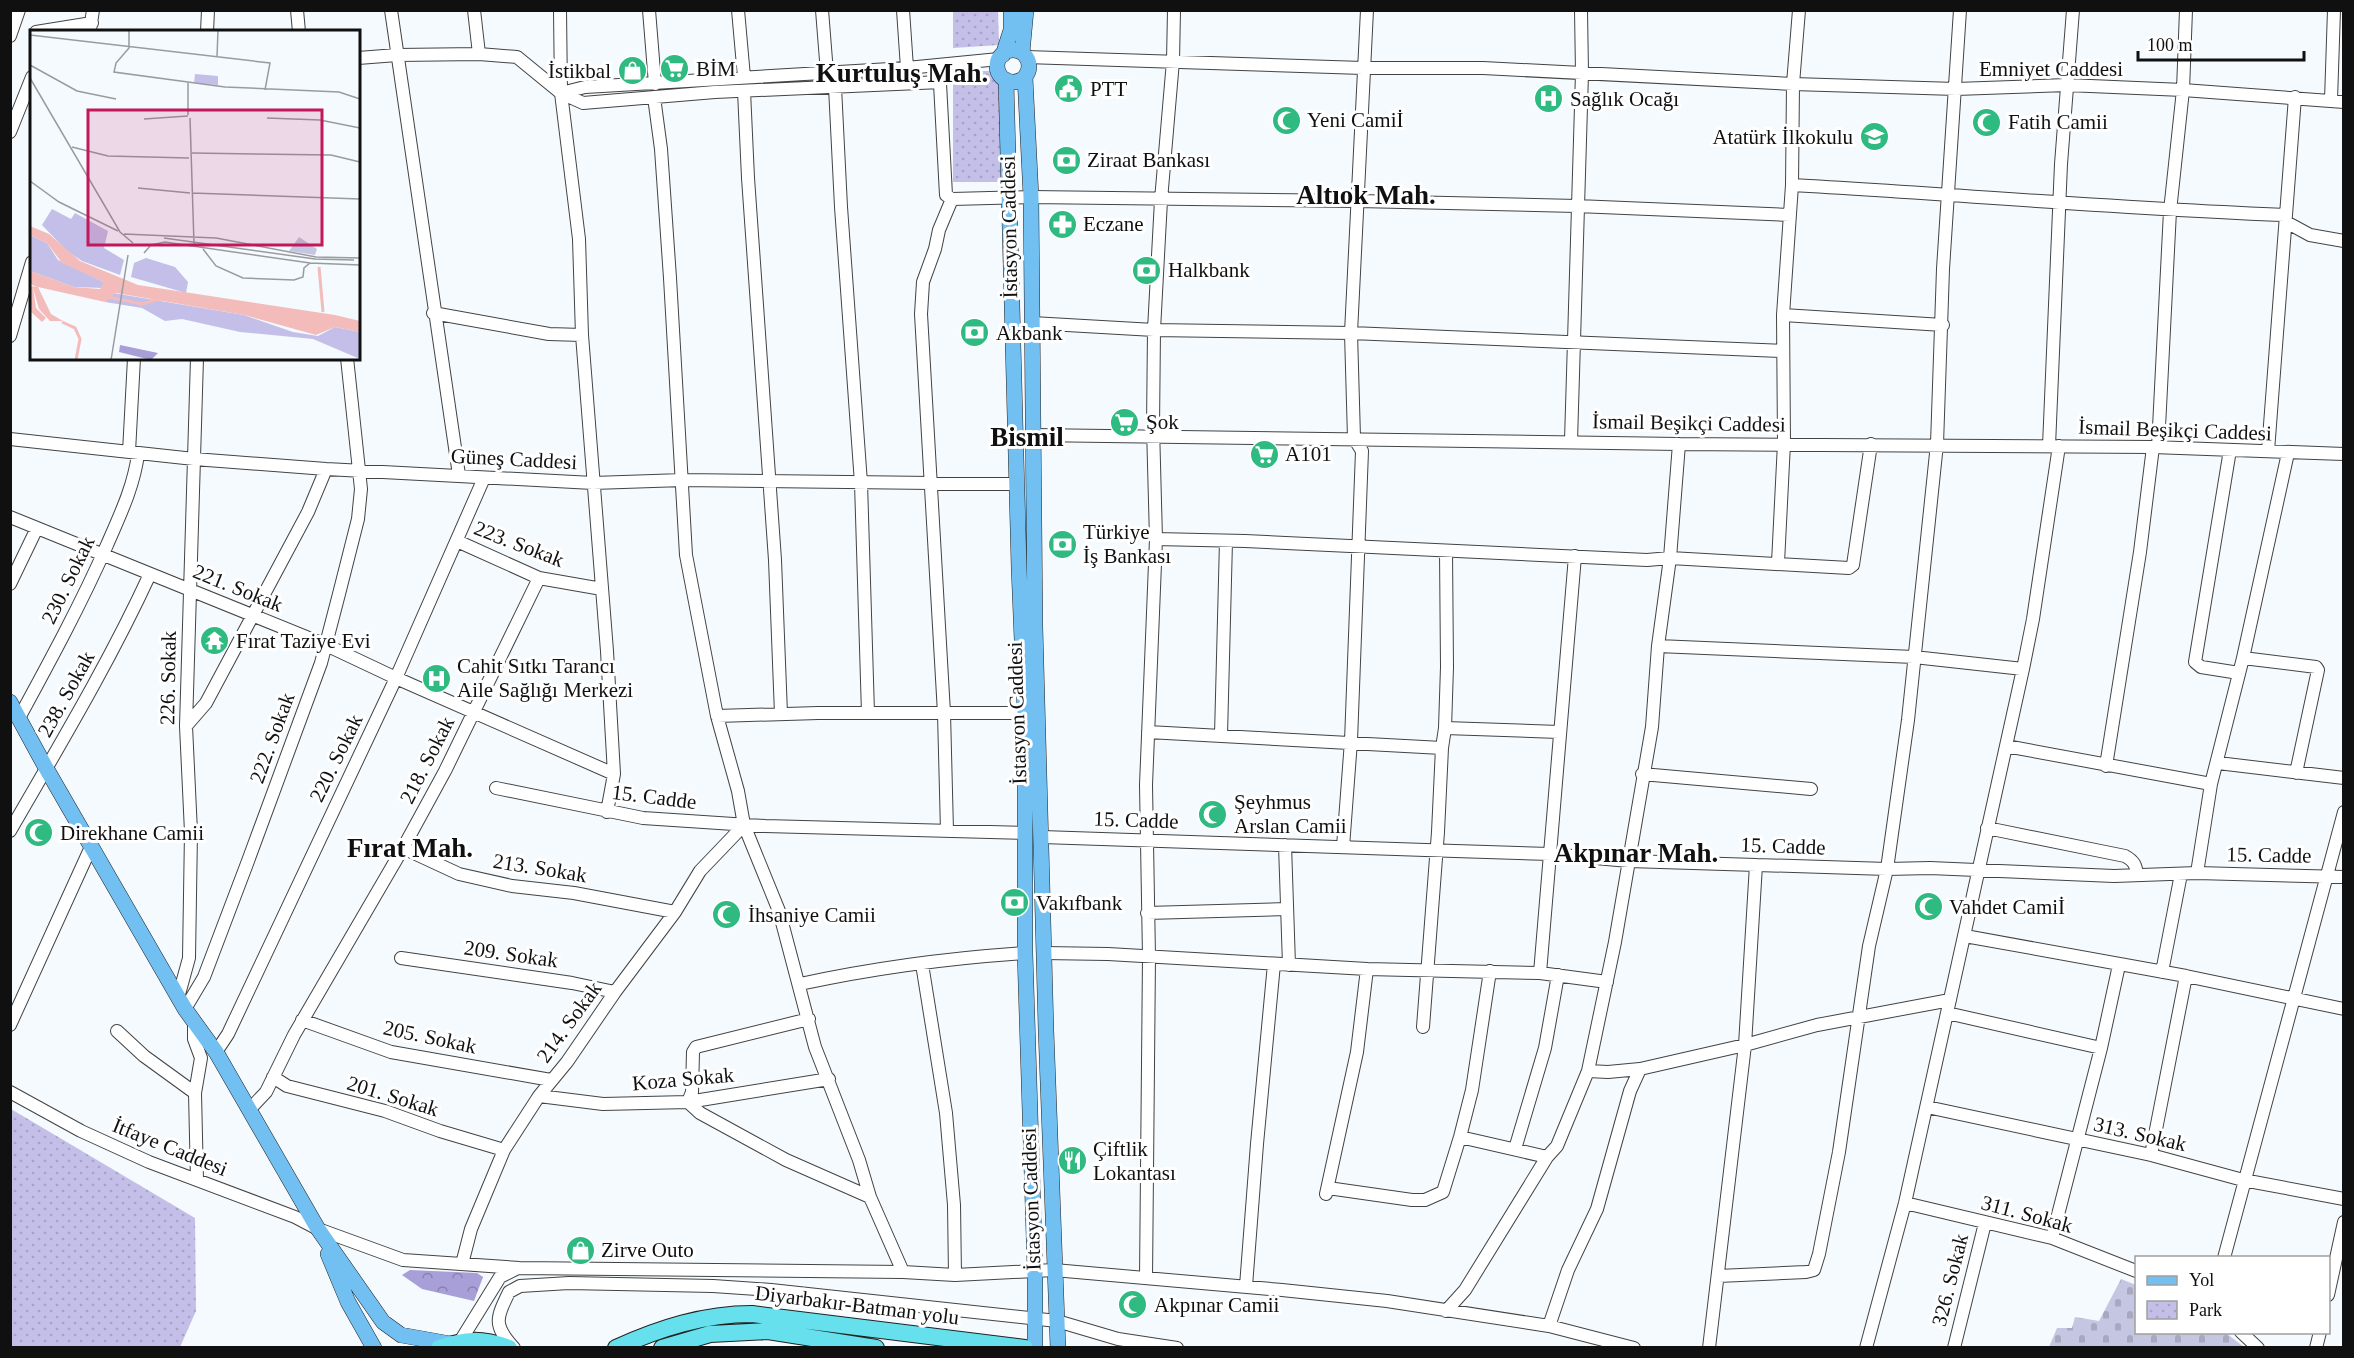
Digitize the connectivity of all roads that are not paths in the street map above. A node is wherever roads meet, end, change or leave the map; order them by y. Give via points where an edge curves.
1 (19, 10) edge
2 (208, 10) edge
3 (297, 10) edge
4 (391, 10) edge
5 (474, 10) edge
6 (560, 10) edge
7 (649, 10) edge
8 (738, 10) edge
9 (822, 10) edge
10 (903, 10) edge
11 (1011, 10) edge
12 (1026, 10) edge
13 (1174, 10) edge
14 (1367, 10) edge
15 (1581, 10) edge
16 (1799, 10) edge
17 (1960, 10) edge
18 (2073, 10) edge
19 (2186, 10) edge
20 (2334, 10) edge
21 (91, 22) edge
22 (50, 30) edge
23 (207, 30) edge
24 (299, 30) edge
25 (30, 32) edge
26 (11, 36) edge
27 (478, 54) junction
28 (397, 55) junction
29 (1024, 55) junction
30 (1001, 57) junction
31 (360, 58) edge
32 (1173, 61) junction
33 (939, 65) junction
34 (907, 68) junction
35 (1363, 68) junction
36 (827, 73) junction
37 (1582, 73) junction
38 (744, 77) junction
39 (1025, 77) junction
40 (1006, 80) junction
41 (30, 82) edge
42 (941, 82) junction
43 (655, 84) junction
44 (1793, 84) junction
45 (2067, 85) junction
46 (835, 87) junction
47 (1956, 89) junction
48 (2183, 90) junction
49 (744, 91) junction
50 (561, 93) junction
51 (654, 97) junction
52 (2295, 97) junction
53 (2337, 101) edge
54 (10, 132) edge
55 (1791, 185) junction
56 (1949, 194) junction
57 (1010, 197) junction
58 (1031, 197) junction
59 (952, 199) junction
60 (1161, 200) junction
61 (1358, 201) junction
62 (2060, 203) junction
63 (1577, 206) junction
64 (2170, 211) junction
65 (1789, 215) junction
66 (2286, 219) junction
67 (2343, 240) edge
68 (30, 268) edge
69 (433, 313) junction
70 (1783, 315) junction
71 (1032, 323) junction
72 (1942, 325) junction
73 (1154, 330) junction
74 (1351, 333) junction
75 (582, 335) junction
76 (10, 336) edge
77 (1574, 341) junction
78 (1783, 351) junction
79 (134, 360) edge
80 (197, 360) edge
81 (347, 360) edge
82 (1033, 435) junction
83 (1155, 436) junction
84 (1354, 438) junction
85 (10, 439) edge
86 (1571, 441) junction
87 (1784, 443) junction
88 (1679, 444) junction
89 (1871, 444) junction
90 (1937, 444) junction
91 (2054, 446) junction
92 (2156, 447) junction
93 (2230, 450) junction
94 (2268, 451) junction
95 (134, 453) junction
96 (2289, 453) junction
97 (2343, 454) edge
98 (194, 459) junction
99 (327, 469) junction
100 (360, 470) junction
101 (459, 476) junction
102 (484, 477) junction
103 (682, 480) junction
104 (769, 481) junction
105 (931, 482) junction
106 (593, 483) junction
107 (861, 483) junction
108 (1017, 484) junction
109 (10, 517) edge
110 (37, 528) junction
111 (1156, 538) junction
112 (457, 541) junction
113 (1226, 541) junction
114 (1357, 547) junction
115 (1446, 551) junction
116 (103, 554) junction
117 (1575, 556) junction
118 (1670, 558) junction
119 (1778, 563) junction
120 (150, 574) junction
121 (539, 578) junction
122 (10, 584) edge
123 (191, 589) junction
124 (602, 589) junction
125 (252, 615) junction
126 (326, 645) junction
127 (1658, 646) junction
128 (1914, 657) junction
129 (2243, 658) junction
130 (2023, 669) junction
131 (2239, 673) junction
132 (396, 678) junction
133 (10, 702) edge
134 (473, 712) junction
135 (868, 713) junction
136 (944, 713) junction
137 (1025, 713) junction
138 (781, 714) junction
139 (717, 716) junction
140 (19, 718) junction
141 (186, 726) junction
142 (1445, 728) junction
143 (1148, 732) junction
144 (1559, 732) junction
145 (1221, 735) junction
146 (1351, 741) junction
147 (2006, 746) junction
148 (1442, 748) junction
149 (2218, 763) junction
150 (2106, 766) junction
151 (46, 768) junction
152 (2296, 773) junction
153 (614, 774) junction
154 (1642, 774) junction
155 (2343, 778) edge
156 (2211, 784) junction
157 (496, 788) dead end
158 (1811, 789) dead end
159 (608, 812) junction
160 (2343, 812) edge
161 (744, 825) junction
162 (1988, 828) junction
163 (10, 831) edge
164 (947, 831) junction
165 (1026, 833) junction
166 (1042, 837) junction
167 (1147, 841) junction
168 (1285, 845) junction
169 (91, 847) junction
170 (1343, 847) junction
171 (403, 848) junction
172 (1436, 850) junction
173 (1550, 854) junction
174 (1629, 861) junction
175 (1756, 865) junction
176 (1887, 869) junction
177 (1979, 871) junction
178 (2197, 873) junction
179 (2181, 874) junction
180 (2137, 875) junction
181 (2326, 876) junction
182 (2343, 877) edge
183 (1287, 909) junction
184 (675, 912) junction
185 (1147, 913) junction
186 (1965, 936) junction
187 (1025, 953) junction
188 (1044, 953) junction
189 (1149, 957) junction
190 (402, 958) dead end
191 (922, 964) junction
192 (1274, 964) junction
193 (1288, 965) junction
194 (2119, 965) junction
195 (1367, 969) junction
196 (1427, 970) junction
197 (1490, 971) junction
198 (2162, 972) junction
199 (1540, 973) junction
200 (1558, 975) junction
201 (2186, 976) junction
202 (1607, 982) junction
203 (800, 984) junction
204 (615, 992) junction
205 (2293, 998) junction
206 (1950, 1000) junction
207 (181, 1003) junction
208 (2343, 1009) edge
209 (1947, 1013) junction
210 (1860, 1015) junction
211 (809, 1019) junction
212 (303, 1020) junction
213 (194, 1022) junction
214 (10, 1025) edge
215 (1423, 1027) dead end
216 (117, 1031) dead end
217 (1745, 1045) junction
218 (2101, 1048) junction
219 (216, 1052) junction
220 (1640, 1069) junction
221 (1588, 1071) junction
222 (273, 1077) junction
223 (829, 1079) junction
224 (551, 1080) junction
225 (10, 1092) edge
226 (195, 1093) junction
227 (539, 1096) junction
228 (688, 1102) junction
229 (1927, 1107) junction
230 (250, 1109) junction
231 (1460, 1137) junction
232 (2076, 1139) junction
233 (1515, 1149) junction
234 (504, 1150) junction
235 (2151, 1155) junction
236 (1547, 1157) junction
237 (197, 1180) junction
238 (2243, 1180) junction
239 (870, 1197) junction
240 (2343, 1200) edge
241 (1905, 1203) junction
242 (2343, 1222) edge
243 (1985, 1223) junction
244 (318, 1229) junction
245 (2052, 1238) junction
246 (2224, 1256) edge
247 (462, 1264) junction
248 (519, 1268) junction
249 (1054, 1270) junction
250 (1035, 1271) junction
251 (2135, 1271) edge
252 (903, 1272) junction
253 (956, 1275) junction
254 (1718, 1276) junction
255 (1146, 1278) junction
256 (2330, 1285) edge
257 (1246, 1286) junction
258 (1446, 1311) junction
259 (1034, 1320) junction
260 (1057, 1322) junction
261 (1549, 1326) junction
262 (2243, 1334) edge
263 (450, 1344) edge
264 (374, 1347) edge
265 (508, 1347) edge
266 (514, 1347) edge
267 (616, 1347) edge
268 (662, 1347) edge
269 (876, 1347) edge
270 (1025, 1347) edge
271 (1035, 1347) edge
272 (1058, 1347) edge
273 (1177, 1347) edge
274 (1634, 1347) edge
275 (1709, 1347) edge
276 (1866, 1347) edge
277 (1954, 1347) edge
278 (2258, 1347) edge

1 - 26 street
2 - 23 street
3 - 24 street
4 - 28 street
5 - 27 street
6 - 50 street
7 - 43 street
8 - 38 street
9 - 36 street
10 - 34 street
11 - 30 main road via 1011,30
12 - 29 main road
13 - 32 street
14 - 35 street
15 - 37 street
16 - 44 street
17 - 47 street
18 - 45 street
19 - 48 street
20 - 53 street
21 - 22 street
25 - 26 street
27 - 28 street
27 - 50 street via 517,57
28 - 31 street
28 - 69 street
29 - 30 main road via 1012,51
29 - 32 street, Emniyet Caddesi
29 - 39 main road via 1029,67
30 - 33 street
30 - 40 main road via 998,69
32 - 35 street, Emniyet Caddesi
32 - 60 street
33 - 34 street
33 - 42 street
34 - 36 street
35 - 37 street, Emniyet Caddesi
35 - 61 street
36 - 38 street
37 - 44 street, Emniyet Caddesi
37 - 63 street
38 - 43 street
39 - 40 main road via 1016,82
39 - 58 main road, İstasyon Caddesi
40 - 57 main road, İstasyon Caddesi
41 - 54 street
42 - 46 street
42 - 59 street via 946,195
43 - 50 street via 585,87
44 - 47 street, Emniyet Caddesi
44 - 55 street
45 - 47 street, Emniyet Caddesi
45 - 48 street, Emniyet Caddesi
45 - 62 street
46 - 49 street
46 - 107 street
47 - 56 street
48 - 52 street, Emniyet Caddesi
48 - 64 street
49 - 51 street
49 - 104 street
50 - 51 street via 583,103
50 - 75 street via 579,240
51 - 103 street via 662,160
52 - 53 street, Emniyet Caddesi
52 - 66 street
55 - 56 street
55 - 65 street
56 - 62 street
56 - 72 street
57 - 58 street
57 - 59 street
57 - 108 main road, İstasyon Caddesi
58 - 60 street
58 - 71 main road, İstasyon Caddesi
59 - 105 street via 923,282
60 - 61 street
60 - 73 street
61 - 63 street
61 - 74 street
62 - 64 street
62 - 91 street
63 - 65 street
63 - 77 street
64 - 66 street
64 - 92 street
65 - 70 street
66 - 67 street via 2310,235
66 - 94 street
68 - 76 street
69 - 75 street via 549,334
69 - 101 street
70 - 72 street
70 - 78 street
71 - 73 street
71 - 82 main road, İstasyon Caddesi
72 - 90 street
73 - 74 street
73 - 83 street
74 - 77 street
74 - 84 street
75 - 106 street
77 - 78 street
77 - 86 street
78 - 87 street
79 - 95 street, 230. Sokak
80 - 98 street, 226. Sokak
81 - 100 street, 222. Sokak
82 - 83 street, İsmail Beşikçi Caddesi
82 - 166 main road, İstasyon Caddesi
83 - 84 street, İsmail Beşikçi Caddesi
83 - 111 street
84 - 86 street, İsmail Beşikçi Caddesi
84 - 114 street via 1362,451
85 - 95 street, Güneş Caddesi
86 - 88 street, İsmail Beşikçi Caddesi
87 - 88 street, İsmail Beşikçi Caddesi
87 - 89 street, İsmail Beşikçi Caddesi
87 - 119 street
88 - 118 street
89 - 90 street, İsmail Beşikçi Caddesi
89 - 119 street via 1853,565 1849,568
90 - 91 street, İsmail Beşikçi Caddesi
90 - 128 street
91 - 92 street, İsmail Beşikçi Caddesi
91 - 130 street via 2033,619
92 - 93 street, İsmail Beşikçi Caddesi
92 - 150 street
93 - 94 street, İsmail Beşikçi Caddesi
93 - 131 street via 2195,662 2201,667
94 - 96 street, İsmail Beşikçi Caddesi
95 - 98 street, Güneş Caddesi
95 - 116 street, 230. Sokak via 127,499
96 - 97 street, İsmail Beşikçi Caddesi
96 - 129 street
98 - 99 street, Güneş Caddesi
98 - 123 street, 226. Sokak
99 - 100 street, Güneş Caddesi
99 - 125 street
100 - 101 street, Güneş Caddesi
100 - 126 street, 222. Sokak via 358,519
101 - 102 street, Güneş Caddesi
102 - 106 street, Güneş Caddesi
102 - 112 street, 220. Sokak
103 - 104 street, Güneş Caddesi
103 - 106 street, Güneş Caddesi
103 - 139 street via 686,555
104 - 107 street, Güneş Caddesi
104 - 138 street
105 - 107 street, Güneş Caddesi
105 - 108 street, Güneş Caddesi
105 - 136 street
106 - 124 street
107 - 135 street
108 - 137 main road, İstasyon Caddesi
109 - 110 street, 221. Sokak
110 - 116 street, 221. Sokak
110 - 122 street
111 - 113 street
111 - 143 street
112 - 121 street, 223. Sokak
112 - 132 street, 220. Sokak
113 - 114 street
113 - 145 street
114 - 115 street
114 - 146 street
115 - 117 street
115 - 142 street
116 - 120 street, 221. Sokak
116 - 140 street, 230. Sokak
117 - 118 street
117 - 144 street
118 - 119 street
118 - 127 street
120 - 123 street, 221. Sokak
120 - 151 street, 238. Sokak via 78,716
121 - 124 street, 223. Sokak
121 - 134 street, 218. Sokak
123 - 125 street, 221. Sokak
123 - 141 street, 226. Sokak
124 - 153 street
125 - 126 street, 221. Sokak
125 - 141 street via 206,703
126 - 132 street, 221. Sokak
126 - 207 street, 222. Sokak via 204,977
127 - 128 street
127 - 154 street via 1652,727
128 - 130 street
128 - 176 street
129 - 131 street
129 - 152 street via 2318,670
130 - 147 street
131 - 149 street
132 - 134 street, 221. Sokak
132 - 219 street, 220. Sokak via 228,1034
133 - 140 main road
134 - 153 street, 221. Sokak
134 - 171 street, 218. Sokak
135 - 136 street
135 - 138 street
136 - 137 street
136 - 164 street
137 - 165 main road, İstasyon Caddesi
138 - 139 street
139 - 161 street
140 - 151 main road
141 - 207 street, 226. Sokak via 191,832 189,958
142 - 144 street
142 - 148 street
143 - 145 street
143 - 167 street
144 - 173 street
145 - 146 street
146 - 148 street
146 - 170 street
147 - 150 street
147 - 162 street
148 - 172 street
149 - 152 street
149 - 156 street
150 - 156 street
151 - 163 street, 238. Sokak
151 - 169 main road
152 - 155 street
153 - 159 street
154 - 158 street
154 - 174 street
156 - 178 street
157 - 159 street, 15. Cadde
159 - 161 street, 15. Cadde
160 - 181 street
161 - 164 street, 15. Cadde
161 - 184 street, 214. Sokak via 700,871
161 - 203 street via 779,911
162 - 177 street
162 - 180 street via 2126,856 2137,867
164 - 165 street, 15. Cadde
165 - 187 main road, İstasyon Caddesi
166 - 167 street, 15. Cadde
166 - 188 main road, İstasyon Caddesi
167 - 168 street, 15. Cadde
167 - 185 street
168 - 170 street, 15. Cadde
168 - 183 street
169 - 207 main road
169 - 214 street
170 - 172 street, 15. Cadde
171 - 184 street, 213. Sokak via 459,874
171 - 212 street, 218. Sokak
172 - 173 street, 15. Cadde
172 - 196 street
173 - 174 street, 15. Cadde
173 - 199 street
174 - 175 street, 15. Cadde
174 - 202 street
175 - 176 street, 15. Cadde
175 - 217 street
176 - 177 street, 15. Cadde
176 - 210 street via 1869,946
177 - 180 street, 15. Cadde
177 - 186 street
178 - 179 street, 15. Cadde
178 - 181 street, 15. Cadde
179 - 180 street, 15. Cadde
179 - 198 street
181 - 182 street, 15. Cadde
181 - 205 street
183 - 185 street
183 - 193 street
184 - 204 street, 214. Sokak
185 - 189 street
186 - 194 street
186 - 206 street
187 - 191 street
187 - 250 main road, İstasyon Caddesi
188 - 189 street
188 - 249 main road, İstasyon Caddesi
189 - 192 street
189 - 255 street
190 - 204 street, 209. Sokak
191 - 203 street
191 - 253 street via 946,1113
192 - 193 street
192 - 257 street
193 - 195 street
194 - 198 street
194 - 218 street
195 - 196 street
195 - 231 street via 1357,1052 1327,1191 1412,1200 1434,1198 1443,1192
196 - 197 street
196 - 215 street
197 - 199 street
197 - 231 street via 1472,1090
198 - 201 street
199 - 200 street
200 - 202 street
200 - 233 street via 1545,1048
201 - 205 street
201 - 235 street
202 - 221 street
203 - 211 street
204 - 224 street, 214. Sokak
205 - 208 street
205 - 238 street
206 - 209 street
206 - 210 street
207 - 213 main road
209 - 218 street
209 - 229 street
210 - 217 street
210 - 254 street via 1839,1152 1814,1270
211 - 223 street via 815,1047
211 - 228 street via 696,1047
212 - 222 street, 218. Sokak
212 - 224 street, 205. Sokak via 391,1052
213 - 219 main road
213 - 226 street via 194,1039 201,1058
216 - 226 street
217 - 220 street
217 - 254 street
218 - 232 street
219 - 230 main road
220 - 221 street
220 - 261 street via 1630,1091 1597,1209 1568,1270
221 - 236 street via 1557,1146
222 - 230 street, 218. Sokak via 266,1092
222 - 234 street, 201. Sokak via 287,1086 385,1111
223 - 228 street, Koza Sokak
223 - 239 street
224 - 227 street, 214. Sokak
225 - 237 street, İtfaye Caddesi via 81,1131
226 - 237 street
227 - 228 street, Koza Sokak via 603,1104
227 - 234 street, 214. Sokak
228 - 239 street via 700,1113 786,1160
229 - 232 street, 313. Sokak
229 - 241 street
230 - 244 main road
231 - 233 street
232 - 235 street, 313. Sokak
232 - 245 street
233 - 236 street
234 - 247 street, 214. Sokak via 471,1229
235 - 238 street, 313. Sokak
236 - 258 street via 1465,1290
237 - 244 street, İtfaye Caddesi via 296,1216
238 - 240 street, 313. Sokak
238 - 246 street
239 - 252 street
241 - 243 street, 311. Sokak
241 - 276 street
242 - 256 street
243 - 245 street, 311. Sokak
243 - 277 street, 326. Sokak
244 - 247 street, İtfaye Caddesi via 402,1260
244 - 263 main road via 384,1322 402,1335
244 - 264 main road via 348,1302
245 - 251 street, 311. Sokak
247 - 248 street, İtfaye Caddesi
248 - 252 street, İtfaye Caddesi
248 - 263 street via 500,1277
249 - 250 street, İtfaye Caddesi
249 - 255 street, İtfaye Caddesi
249 - 260 main road, İstasyon Caddesi
250 - 253 street, İtfaye Caddesi
250 - 259 main road, İstasyon Caddesi
252 - 253 street, İtfaye Caddesi
254 - 275 street
255 - 257 street, İtfaye Caddesi
257 - 258 street, İtfaye Caddesi
258 - 261 street, İtfaye Caddesi
259 - 260 street
259 - 266 street via 771,1290 536,1284 508,1292 502,1305 499,1331
259 - 271 main road, İstasyon Caddesi
260 - 272 main road, İstasyon Caddesi
260 - 273 street via 1118,1339
261 - 274 street, İtfaye Caddesi
262 - 278 street
263 - 265 highway via 490,1341
267 - 270 highway, Diyarbakır-Batman yolu via 689,1321 752,1314
268 - 269 highway, Diyarbakır-Batman yolu via 710,1334 768,1331

